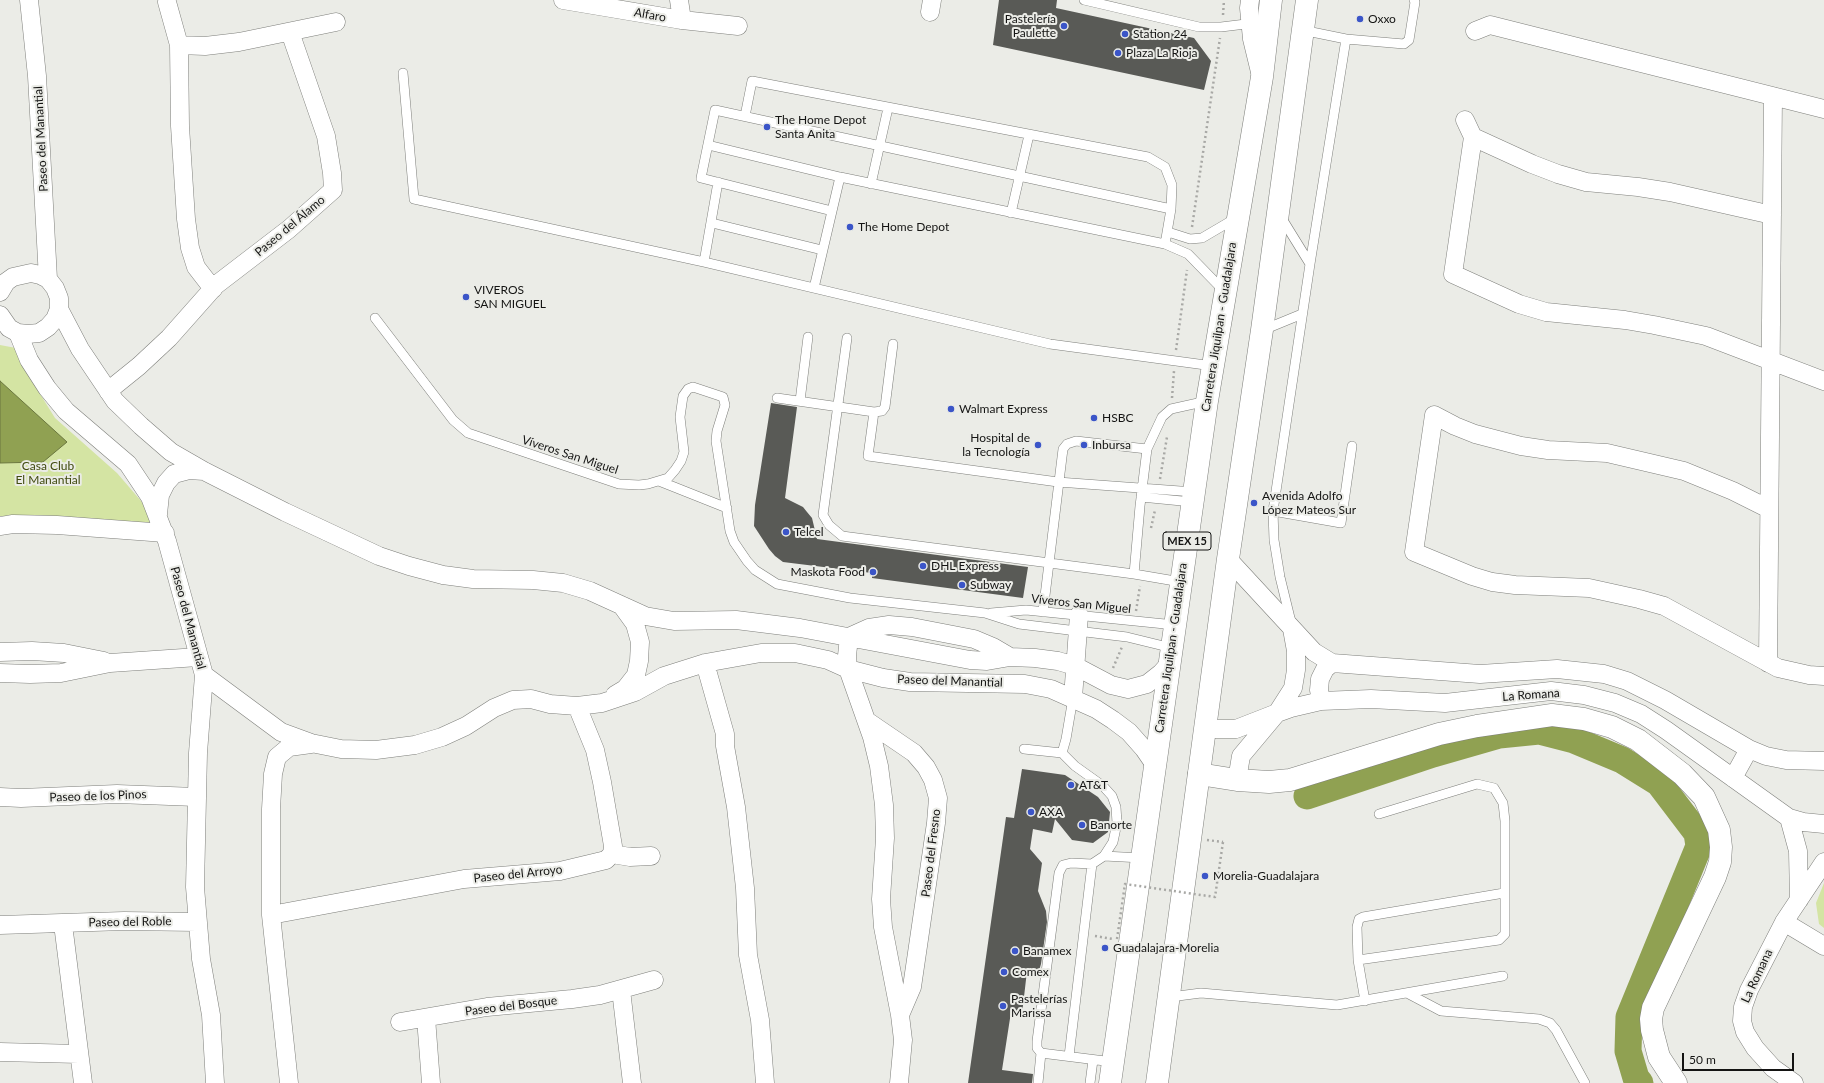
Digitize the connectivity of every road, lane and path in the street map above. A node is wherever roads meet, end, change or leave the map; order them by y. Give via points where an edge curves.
1 (29, 0) edge
2 (563, 0) edge
3 (678, 0) edge
4 (1084, 0) edge
5 (1224, 0) edge
6 (1250, 0) edge
7 (1307, 0) edge
8 (1414, 0) edge
9 (167, 2) dead end
10 (1264, 15) edge
11 (682, 20) junction
12 (336, 22) dead end
13 (738, 26) dead end
14 (1221, 27) junction
15 (1302, 30) junction
16 (1475, 31) dead end
17 (290, 32) junction
18 (1346, 39) junction
19 (179, 45) junction
20 (403, 73) dead end
21 (1773, 96) junction
22 (888, 108) junction
23 (1824, 109) edge
24 (745, 116) junction
25 (1466, 120) dead end
26 (1029, 135) junction
27 (1474, 137) junction
28 (708, 145) junction
29 (879, 145) junction
30 (840, 177) junction
31 (1020, 177) junction
32 (718, 182) junction
33 (871, 184) junction
34 (1195, 203) dead end
35 (1171, 210) junction
36 (832, 211) junction
37 (1011, 213) junction
38 (1278, 213) junction
39 (1772, 215) junction
40 (1237, 217) junction
41 (712, 223) junction
42 (1168, 232) junction
43 (1165, 244) junction
44 (822, 250) junction
45 (704, 262) junction
46 (1310, 264) junction
47 (48, 279) junction
48 (814, 288) junction
49 (213, 289) junction
50 (0, 292) edge
51 (1224, 292) junction
52 (59, 309) junction
53 (1302, 314) junction
54 (375, 318) dead end
55 (1, 319) edge
56 (1262, 330) junction
57 (18, 332) junction
58 (808, 336) dead end
59 (847, 338) dead end
60 (893, 344) dead end
61 (1771, 360) junction
62 (1213, 366) junction
63 (1824, 381) edge
64 (108, 391) junction
65 (778, 398) dead end
66 (800, 401) junction
67 (1206, 401) junction
68 (838, 406) junction
69 (874, 412) junction
70 (1352, 446) dead end
71 (1147, 449) junction
72 (204, 471) junction
73 (659, 481) junction
74 (1058, 482) junction
75 (1142, 492) junction
76 (1193, 497) junction
77 (727, 508) junction
78 (1769, 510) junction
79 (1273, 512) junction
80 (158, 514) junction
81 (0, 526) edge
82 (164, 533) junction
83 (1228, 559) junction
84 (1048, 563) junction
85 (1134, 574) junction
86 (1181, 582) junction
87 (621, 605) junction
88 (1043, 612) junction
89 (985, 613) junction
90 (1078, 624) junction
91 (1175, 625) junction
92 (1292, 629) junction
93 (849, 637) junction
94 (1127, 637) junction
95 (0, 652) edge
96 (1170, 656) junction
97 (198, 657) junction
98 (110, 663) junction
99 (705, 663) junction
100 (1332, 663) junction
101 (1768, 663) junction
102 (1075, 666) junction
103 (848, 669) junction
104 (0, 673) edge
105 (204, 676) junction
106 (1824, 676) edge
107 (1106, 683) junction
108 (1073, 698) junction
109 (1321, 700) junction
110 (602, 703) junction
111 (577, 706) junction
112 (1277, 713) junction
113 (867, 721) junction
114 (1205, 729) junction
115 (311, 744) junction
116 (1024, 749) dead end
117 (1749, 749) junction
118 (1062, 753) junction
119 (1824, 761) edge
120 (1154, 765) junction
121 (1199, 774) junction
122 (1733, 778) junction
123 (1237, 780) junction
124 (196, 796) junction
125 (0, 797) edge
126 (1379, 814) dead end
127 (1789, 818) junction
128 (1824, 824) edge
129 (1223, 842) dead end
130 (612, 854) junction
131 (651, 856) dead end
132 (1104, 856) junction
133 (1142, 858) junction
134 (1824, 862) edge
135 (1092, 864) junction
136 (1504, 893) junction
137 (1799, 900) junction
138 (271, 915) junction
139 (198, 922) junction
140 (1784, 922) junction
141 (62, 924) junction
142 (0, 925) edge
143 (1117, 940) dead end
144 (1824, 946) edge
145 (1358, 960) junction
146 (1503, 976) dead end
147 (654, 980) dead end
148 (621, 990) junction
149 (1407, 994) junction
150 (1170, 997) junction
151 (1365, 1001) junction
152 (900, 1014) junction
153 (426, 1018) junction
154 (400, 1022) dead end
155 (0, 1052) edge
156 (1041, 1053) junction
157 (79, 1054) junction
158 (1069, 1056) junction
159 (1103, 1061) junction
160 (83, 1083) edge
161 (215, 1083) edge
162 (289, 1083) edge
163 (431, 1083) edge
164 (632, 1083) edge
165 (765, 1083) edge
166 (899, 1083) edge
167 (1038, 1083) edge
168 (1090, 1083) edge
169 (1110, 1083) edge
170 (1157, 1083) edge
171 (1585, 1083) edge
172 (1676, 1083) edge
173 (1794, 1083) edge

1 - 47 street, Paseo del Manantial via 37,76
2 - 11 street, Alfaro
3 - 11 street
4 - 14 lane via 1199,27
5 - 14 path
6 - 10 street
7 - 15 main road
8 - 18 lane via 1409,40 1404,44
9 - 19 street
10 - 14 lane
10 - 40 main road, Carretera Jiquilpan - Guadalajara / MEX 15 via 1262,77
11 - 13 street, Alfaro
12 - 17 street
14 - 34 path
15 - 18 lane
15 - 38 main road
16 - 21 street via 1490,25
17 - 19 street via 205,46
17 - 49 street, Paseo del Álamo via 326,136 333,190 289,229
18 - 46 lane
19 - 49 street via 180,126 190,248 196,267
20 - 45 lane via 414,199
21 - 23 street
21 - 39 street
22 - 24 lane via 752,81
22 - 26 lane
22 - 29 lane
24 - 28 lane via 714,110
24 - 29 lane
25 - 27 street
26 - 31 lane
26 - 35 lane via 1148,157 1165,168 1172,185
27 - 39 street via 1538,166 1586,182 1670,192
27 - 61 street via 1448,277 1546,312 1654,325 1706,336
28 - 30 lane
28 - 32 lane via 701,178
29 - 31 lane
29 - 33 lane
30 - 33 lane
30 - 36 lane
31 - 35 lane
31 - 37 lane
32 - 36 lane
32 - 41 lane
33 - 37 lane
35 - 42 lane
36 - 44 lane
37 - 43 lane
38 - 46 lane
38 - 56 main road
39 - 61 street
40 - 42 lane via 1202,238 1190,239
40 - 51 main road, Carretera Jiquilpan - Guadalajara / MEX 15
41 - 44 lane
41 - 45 lane
42 - 43 lane
43 - 51 lane via 1188,254
44 - 48 lane
45 - 48 lane
46 - 53 lane
47 - 50 street via 36,274 22,274 6,282
47 - 52 street, Paseo del Manantial via 59,298
48 - 62 lane via 1050,344
49 - 64 street, Paseo del Álamo via 169,338
51 - 62 main road, Carretera Jiquilpan - Guadalajara / MEX 15
52 - 57 street via 48,327 28,334
52 - 64 street, Paseo del Manantial via 80,349
53 - 56 lane
53 - 79 lane
54 - 73 lane, Víveros San Miguel via 454,420 468,433 610,482 639,485
55 - 57 street via 9,328
56 - 83 main road
57 - 80 street, Paseo del Manantial via 29,360 47,388 66,411 128,464
58 - 66 lane
59 - 68 lane
60 - 69 lane via 885,407 882,411
61 - 63 street
61 - 78 street
62 - 67 main road, Carretera Jiquilpan - Guadalajara / MEX 15
64 - 72 street, Paseo del Manantial via 115,401 171,452
65 - 66 lane
66 - 68 lane
67 - 71 lane via 1171,409 1162,417
67 - 76 main road, Carretera Jiquilpan - Guadalajara / MEX 15
68 - 69 lane
68 - 84 lane via 823,515 829,525 842,536
69 - 74 lane via 868,456
70 - 79 lane via 1341,523
71 - 74 lane via 1076,441 1067,444 1063,449
71 - 75 lane
72 - 80 street via 189,470 174,474 160,495
72 - 87 street, Paseo del Manantial via 379,556 409,566 443,575 473,579 563,583 590,591
73 - 77 lane
73 - 77 lane, Víveros San Miguel via 668,478 683,457 680,417 683,396 688,389 694,387 722,396 725,405 716,441
74 - 75 lane
74 - 84 lane
75 - 76 lane
75 - 85 lane
76 - 86 main road, Carretera Jiquilpan - Guadalajara / MEX 15
77 - 89 lane, Víveros San Miguel via 730,531 740,552 755,570 777,584 850,598
78 - 101 street
78 - 101 street via 1734,491 1684,471 1607,452 1548,450 1521,446 1475,434 1434,415 1414,552 1492,582 1589,588 1658,604
79 - 92 lane via 1274,540 1280,577
80 - 82 street, Paseo del Manantial
81 - 82 street via 13,524
82 - 97 street, Paseo del Manantial
83 - 92 street, La Romana
83 - 114 main road
84 - 85 lane
84 - 88 lane
85 - 86 lane
86 - 91 main road, Carretera Jiquilpan - Guadalajara / MEX 15
87 - 93 street, Paseo del Manantial via 644,616 674,621 736,620
87 - 110 street via 635,624 640,642 639,661 636,675 626,689
88 - 89 lane, Víveros San Miguel via 1026,610
88 - 90 lane, Víveros San Miguel
89 - 90 lane, Víveros San Miguel via 1019,624
90 - 91 lane, Víveros San Miguel
90 - 94 lane, Víveros San Miguel
90 - 102 street
91 - 96 main road, Carretera Jiquilpan - Guadalajara / MEX 15
92 - 100 street, La Romana via 1314,652
92 - 112 street via 1296,651 1293,688
93 - 102 street, Paseo del Manantial via 970,660 1035,658
93 - 103 street
94 - 96 lane, Víveros San Miguel
94 - 107 path
95 - 98 street via 64,653
96 - 107 street, Paseo del Manantial via 1154,678 1138,687 1124,688
96 - 120 main road, Carretera Jiquilpan - Guadalajara / MEX 15
97 - 98 street
97 - 105 street, Paseo del Manantial
98 - 104 street via 61,673
99 - 103 street, Paseo del Manantial via 760,653 795,653 828,660
99 - 110 street, Paseo del Manantial via 664,676 635,692
99 - 165 street via 725,734 733,743 746,805 749,841 745,888 748,955 760,1020
100 - 109 street via 1324,669 1320,679
100 - 117 street, La Romana via 1480,674 1557,669 1604,674 1627,681 1659,696
101 - 106 street via 1778,668
102 - 107 street, Paseo del Manantial
102 - 108 street
103 - 108 street, Paseo del Manantial via 910,682 1037,686
103 - 113 street
105 - 115 street, Paseo del Manantial via 281,732
105 - 124 street
108 - 118 lane
108 - 120 street, Paseo del Manantial via 1096,709 1129,732
109 - 112 street, La Romana
109 - 122 street, La Romana via 1371,699 1444,703 1551,691 1584,695 1615,703 1641,714
110 - 111 street, Paseo del Manantial
111 - 115 street, Paseo del Manantial via 550,704 531,699 513,700 494,708 466,726 415,745 376,750 341,749
111 - 130 street via 595,750 612,839
112 - 114 street, La Romana via 1236,729
112 - 123 street via 1241,756
113 - 152 street via 879,766 884,805 885,838 881,899 883,927
113 - 152 street, Paseo del Fresno via 914,753 933,780 938,798 912,987
114 - 121 main road
115 - 138 street via 289,747 278,757 273,774
116 - 118 lane
117 - 119 street, La Romana via 1786,760
117 - 122 street
118 - 132 lane via 1112,796 1116,807 1116,823 1113,842
120 - 133 main road, Carretera Jiquilpan - Guadalajara / MEX 15
121 - 123 main road
121 - 150 main road
122 - 127 street, La Romana
123 - 172 main road via 1290,780 1439,734 1492,723 1552,715 1584,719 1612,727 1659,754 1704,797 1719,830 1721,847 1715,877 1653,1008 1655,1043 1659,1056
124 - 125 street, Paseo de los Pinos via 117,794
124 - 139 street via 195,887
126 - 136 lane via 1477,784 1494,788 1503,803 1505,821
127 - 128 street, La Romana
127 - 137 street via 1798,851
129 - 143 path, bridge via 1215,897 1125,884
130 - 131 street
130 - 138 street, Paseo del Arroyo via 606,860 560,871 464,879
132 - 133 lane
132 - 135 lane
133 - 159 main road, Carretera Jiquilpan - Guadalajara / MEX 15
134 - 137 street, La Romana
135 - 156 lane via 1071,863 1063,866 1059,873 1037,1041 1037,1048
135 - 158 lane
136 - 145 lane via 1364,917 1357,923
136 - 145 lane via 1505,934 1499,940
137 - 140 street, La Romana
138 - 162 street
139 - 141 street, Paseo del Roble via 124,920
139 - 161 street via 201,959 211,1015
140 - 144 street
140 - 173 street, La Romana via 1748,990 1742,1020 1745,1032 1755,1048 1773,1068
141 - 142 street, Paseo del Roble
141 - 157 street
145 - 151 lane
146 - 149 lane
147 - 148 street, Paseo del Bosque
148 - 153 street, Paseo del Bosque via 572,999 487,1007
148 - 164 street
149 - 151 lane
149 - 171 lane via 1441,1011 1539,1019 1550,1023
150 - 151 lane via 1201,993 1337,1005
150 - 170 main road
152 - 166 street via 903,1040
153 - 154 street, Paseo del Bosque
153 - 163 street
155 - 157 street
156 - 158 lane
156 - 167 lane
157 - 160 street
158 - 159 lane
159 - 168 lane
159 - 169 main road, Carretera Jiquilpan - Guadalajara / MEX 15

